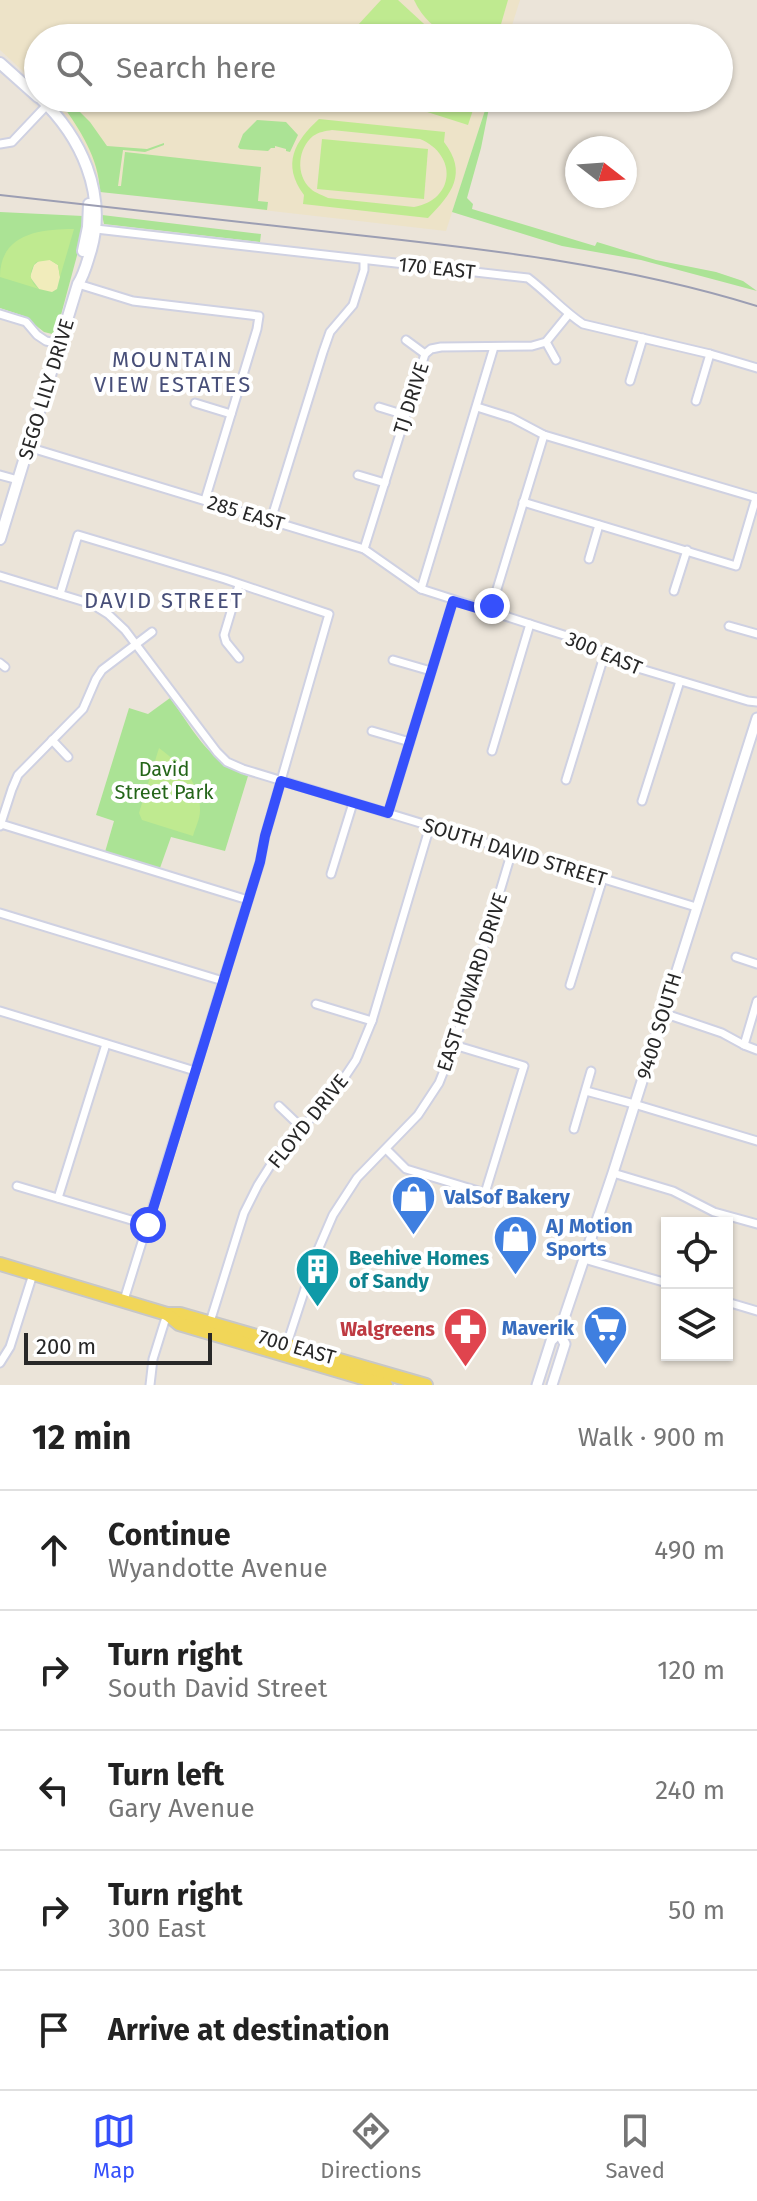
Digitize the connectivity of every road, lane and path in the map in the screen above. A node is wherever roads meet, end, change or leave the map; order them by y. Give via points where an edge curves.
1 (0, 63) edge
2 (24, 85) edge
3 (33, 112) edge
4 (52, 112) edge
5 (0, 144) edge
6 (85, 163) junction
7 (96, 229) junction
8 (364, 260) junction
9 (78, 284) junction
10 (0, 314) edge
11 (568, 315) junction
12 (643, 338) junction
13 (406, 340) dead end
14 (546, 342) junction
15 (60, 344) junction
16 (494, 347) junction
17 (425, 354) junction
18 (710, 354) junction
19 (556, 360) dead end
20 (757, 368) edge
21 (630, 381) dead end
22 (696, 401) dead end
23 (195, 403) dead end
24 (379, 407) dead end
25 (477, 407) junction
26 (231, 414) junction
27 (405, 415) junction
28 (544, 435) junction
29 (28, 447) junction
30 (0, 475) edge
31 (358, 475) dead end
32 (18, 480) junction
33 (385, 483) junction
34 (756, 498) edge
35 (205, 500) junction
36 (523, 502) junction
37 (271, 520) junction
38 (599, 525) junction
39 (0, 539) edge
40 (364, 549) junction
41 (687, 550) junction
42 (589, 559) dead end
43 (0, 576) edge
44 (239, 585) junction
45 (421, 589) junction
46 (674, 591) dead end
47 (60, 594) junction
48 (453, 601) junction
49 (490, 612) junction
50 (530, 624) junction
51 (729, 626) dead end
52 (152, 632) dead end
53 (757, 634) edge
54 (136, 645) junction
55 (605, 653) junction
56 (239, 658) dead end
57 (393, 660) dead end
58 (431, 671) junction
59 (680, 681) junction
60 (757, 702) edge
61 (757, 718) edge
62 (372, 731) dead end
63 (52, 740) junction
64 (410, 742) junction
65 (492, 751) dead end
66 (22, 755) dead end
67 (68, 757) dead end
68 (29, 763) junction
69 (566, 780) dead end
70 (281, 781) junction
71 (642, 801) dead end
72 (353, 803) junction
73 (388, 813) junction
74 (0, 825) edge
75 (430, 826) junction
76 (512, 851) junction
77 (331, 874) dead end
78 (603, 878) junction
79 (248, 900) junction
80 (696, 907) junction
81 (0, 913) edge
82 (736, 957) dead end
83 (757, 964) edge
84 (223, 981) junction
85 (570, 985) dead end
86 (757, 1001) edge
87 (316, 1004) dead end
88 (0, 1011) edge
89 (663, 1013) junction
90 (372, 1021) junction
91 (106, 1044) junction
92 (454, 1045) junction
93 (744, 1045) junction
94 (757, 1050) edge
95 (195, 1071) junction
96 (591, 1071) dead end
97 (586, 1091) junction
98 (634, 1104) junction
99 (279, 1106) dead end
100 (301, 1127) junction
101 (574, 1129) dead end
102 (757, 1141) edge
103 (386, 1149) junction
104 (613, 1173) junction
105 (17, 1186) dead end
106 (58, 1198) junction
107 (757, 1224) edge
108 (148, 1225) junction
109 (584, 1259) junction
110 (0, 1264) edge
111 (33, 1274) junction
112 (661, 1281) edge
113 (124, 1300) junction
114 (733, 1304) edge
115 (757, 1311) edge
116 (167, 1314) junction
117 (210, 1322) junction
118 (559, 1333) junction
119 (285, 1350) junction
120 (0, 1363) edge
121 (150, 1385) edge
122 (386, 1385) edge
123 (426, 1385) edge
124 (537, 1385) edge
125 (552, 1385) edge

1 - 2 main road, SEGO LILY DRIVE
3 - 5 street via 12,142
4 - 6 main road, SEGO LILY DRIVE via 72,135
6 - 7 main road, SEGO LILY DRIVE
6 - 9 main road, SEGO LILY DRIVE via 89,220
7 - 8 street, 170 EAST
7 - 9 main road, SEGO LILY DRIVE
8 - 11 street, 170 EAST via 528,278
8 - 37 street via 353,305 330,332
9 - 15 main road, SEGO LILY DRIVE
9 - 26 street via 133,301 259,316
10 - 15 street via 26,322 46,341
11 - 12 street, 170 EAST via 583,324
11 - 14 street
12 - 18 street, 170 EAST
12 - 21 street
13 - 17 street
14 - 16 street, TJ DRIVE
14 - 19 street
15 - 29 main road, SEGO LILY DRIVE
16 - 17 street, TJ DRIVE via 441,347
16 - 25 street
17 - 27 street, TJ DRIVE
18 - 20 street, 170 EAST
18 - 22 street
23 - 26 street
24 - 27 street
25 - 28 street
25 - 45 street
26 - 35 street
27 - 33 street, TJ DRIVE
28 - 34 street
28 - 36 street
29 - 32 main road, SEGO LILY DRIVE
29 - 35 street, 285 EAST
30 - 32 street
31 - 33 street
32 - 39 main road, SEGO LILY DRIVE
33 - 40 street, TJ DRIVE
34 - 41 street via 736,566
35 - 37 street, 285 EAST
36 - 38 street
36 - 49 street
37 - 40 street, 285 EAST
38 - 41 street
38 - 42 street
40 - 45 street, 285 EAST
41 - 46 street
43 - 47 street
44 - 47 street via 78,535
44 - 56 street via 224,635
44 - 70 street via 329,614
45 - 48 street, 285 EAST
47 - 54 street, SOUTH DAVID STREET via 108,614
48 - 49 street, 300 EAST
48 - 58 street
49 - 50 street, 300 EAST
50 - 55 street, 300 EAST
50 - 65 street
51 - 53 street
52 - 54 street
54 - 63 street via 102,670 83,709
54 - 70 street, SOUTH DAVID STREET via 227,762
55 - 59 street, 300 EAST
55 - 69 street
57 - 58 street
58 - 64 street
59 - 60 street, 300 EAST
59 - 71 street
61 - 80 street, 9400 SOUTH
62 - 64 street
63 - 67 street
63 - 68 street
64 - 73 street
66 - 68 street
68 - 74 street via 15,782
70 - 72 street, SOUTH DAVID STREET
70 - 79 street
72 - 73 street, SOUTH DAVID STREET
72 - 77 street
73 - 75 street, SOUTH DAVID STREET
74 - 79 street
75 - 76 street, SOUTH DAVID STREET
75 - 90 street, FLOYD DRIVE
76 - 78 street, SOUTH DAVID STREET
76 - 92 street, EAST HOWARD DRIVE
78 - 80 street, SOUTH DAVID STREET
78 - 85 street
79 - 84 street
80 - 89 street, 9400 SOUTH
81 - 84 street
82 - 83 street
84 - 95 street
86 - 93 street
87 - 90 street
88 - 91 street
89 - 93 street
89 - 98 street, 9400 SOUTH
90 - 100 street, FLOYD DRIVE via 345,1078
91 - 95 street
91 - 106 street
92 - 103 street, EAST HOWARD DRIVE via 429,1100
92 - 103 street via 524,1066 485,1193 406,1169
93 - 94 street
95 - 108 street
96 - 97 street
97 - 98 street
97 - 101 street
98 - 102 street
98 - 104 street, 9400 SOUTH
99 - 100 street
100 - 117 street, FLOYD DRIVE via 277,1155 244,1213
103 - 119 street, EAST HOWARD DRIVE via 357,1178 333,1215
104 - 107 street
104 - 109 street, 9400 SOUTH
105 - 106 street
106 - 108 street
108 - 113 street
109 - 112 street
109 - 118 street, 9400 SOUTH
110 - 111 main road, 700 EAST
111 - 113 main road, 700 EAST
111 - 120 street
113 - 116 main road, 700 EAST
114 - 115 street
116 - 117 main road, 700 EAST
116 - 119 main road, 700 EAST via 179,1324
116 - 121 street
117 - 119 main road, 700 EAST
118 - 124 street, 9400 SOUTH via 551,1341
118 - 125 street, 9400 SOUTH via 565,1344
119 - 122 main road, 700 EAST
119 - 123 main road, 700 EAST

